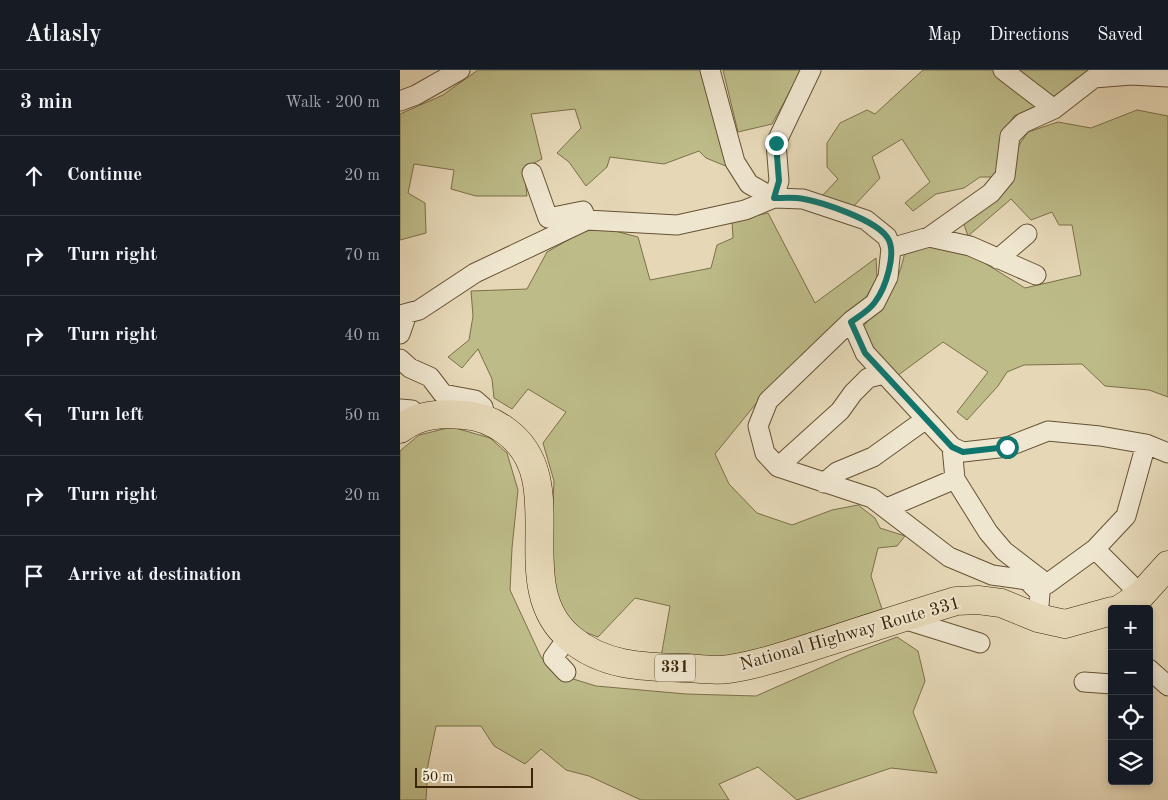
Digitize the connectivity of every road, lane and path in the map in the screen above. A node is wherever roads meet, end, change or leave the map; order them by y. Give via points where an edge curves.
1 (460, 70) edge
2 (710, 70) edge
3 (811, 70) edge
4 (1003, 70) edge
5 (1131, 73) edge
6 (1168, 77) edge
7 (400, 101) edge
8 (1054, 109) junction
9 (532, 173) dead end
10 (774, 198) junction
11 (587, 220) junction
12 (1027, 234) dead end
13 (929, 237) junction
14 (891, 248) junction
15 (998, 259) junction
16 (1036, 275) dead end
17 (404, 315) edge
18 (851, 322) junction
19 (400, 334) edge
20 (400, 358) edge
21 (884, 374) junction
22 (926, 418) junction
23 (407, 419) edge
24 (486, 420) junction
25 (1146, 444) junction
26 (952, 447) junction
27 (1168, 453) edge
28 (778, 467) junction
29 (955, 479) junction
30 (824, 483) junction
31 (886, 508) junction
32 (1095, 549) junction
33 (1168, 566) edge
34 (1130, 602) edge
35 (1108, 613) edge
36 (900, 618) junction
37 (1038, 618) junction
38 (568, 637) junction
39 (980, 643) dead end
40 (566, 672) dead end
41 (1153, 673) edge
42 (1084, 682) dead end
43 (1108, 684) edge
44 (1168, 686) edge
45 (1153, 692) edge
46 (1168, 694) edge

1 - 7 street
2 - 10 street via 736,162 749,184
3 - 10 street via 776,143 779,181
4 - 8 street
5 - 6 street
5 - 8 street via 1094,78
8 - 13 street via 1023,123 1010,136 1005,176 991,193
9 - 11 street via 548,218 584,211
10 - 11 street via 745,210 677,225
10 - 14 street via 803,199 866,220 888,237
11 - 17 street via 476,274 418,310
12 - 15 street
13 - 14 street
13 - 15 street via 970,246
14 - 18 street via 888,277 875,303
15 - 16 street
17 - 19 street
18 - 21 street via 865,353
18 - 28 street via 768,401 758,426 765,453
20 - 24 street via 410,368 430,377 443,394 474,400 483,407
21 - 22 street
21 - 28 street via 868,378 840,411
22 - 26 street
22 - 30 street via 873,457 837,472
23 - 24 highway, National Highway Route 331 / 331 via 450,414
24 - 38 highway, National Highway Route 331 / 331 via 512,435 526,452 535,472 539,498 541,591 554,620
25 - 26 street via 1048,431 1007,447 963,452
25 - 27 street
25 - 32 street via 1126,516
26 - 29 street
28 - 30 street
29 - 31 street
29 - 32 street via 988,532 1004,551 1047,584
30 - 31 street via 872,498
31 - 37 street via 949,557 992,575 1027,580 1040,594
32 - 34 street
33 - 34 highway
35 - 37 highway, National Highway Route 331 / 331 via 1065,624
36 - 37 highway, National Highway Route 331 / 331 via 956,601 978,600 1001,603
36 - 38 highway, National Highway Route 331 / 331 via 790,654 726,670 649,668 618,663 588,652
36 - 39 street
38 - 40 street via 552,658
41 - 44 street
42 - 43 street
45 - 46 street

